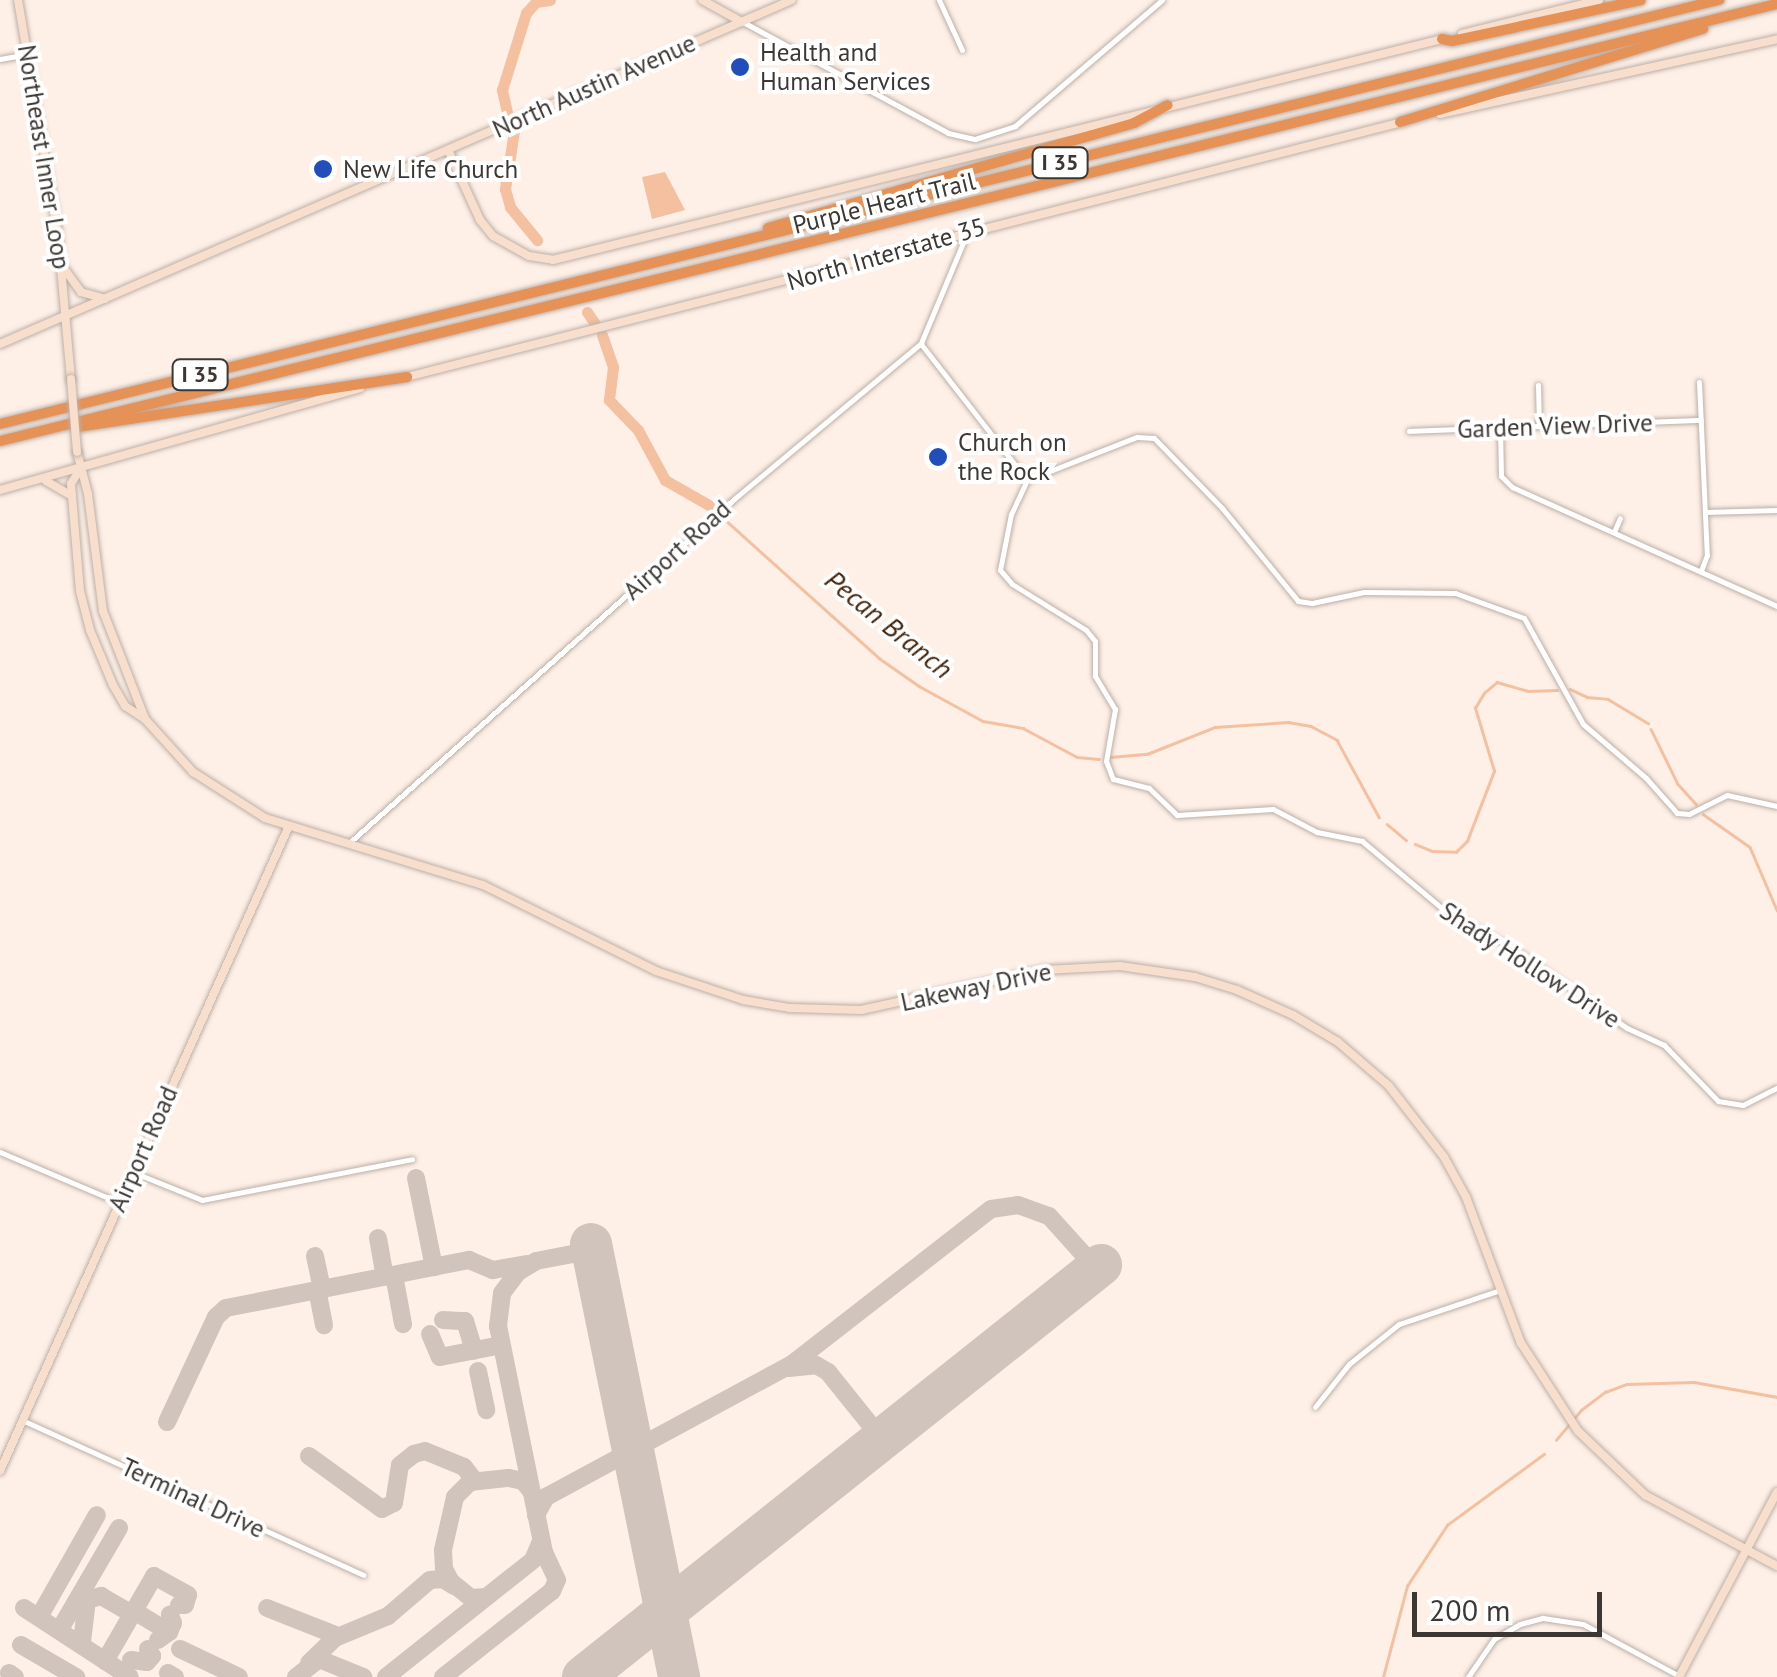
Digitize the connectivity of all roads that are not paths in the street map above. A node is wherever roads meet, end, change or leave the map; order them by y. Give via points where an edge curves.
1 (18, 0) edge
2 (702, 0) edge
3 (792, 0) edge
4 (940, 0) edge
5 (1162, 0) edge
6 (1599, 0) edge
7 (1642, 0) edge
8 (1719, 0) edge
9 (1777, 4) edge
10 (1760, 8) junction
11 (742, 22) junction
12 (1777, 38) edge
13 (1442, 39) junction
14 (962, 50) dead end
15 (29, 54) junction
16 (0, 59) edge
17 (1168, 105) junction
18 (1400, 122) junction
19 (448, 150) junction
20 (968, 230) junction
21 (714, 248) junction
22 (61, 264) junction
23 (105, 298) junction
24 (66, 315) junction
25 (0, 344) edge
26 (921, 344) junction
27 (407, 377) junction
28 (1700, 382) dead end
29 (1538, 386) dead end
30 (1701, 420) junction
31 (0, 424) edge
32 (1539, 426) junction
33 (1500, 428) junction
34 (1409, 431) dead end
35 (39, 432) junction
36 (0, 441) edge
37 (79, 471) junction
38 (1027, 480) junction
39 (42, 481) junction
40 (0, 490) edge
41 (72, 496) junction
42 (1777, 510) edge
43 (1704, 512) junction
44 (1620, 518) dead end
45 (1614, 532) junction
46 (1701, 571) junction
47 (1777, 606) edge
48 (145, 719) junction
49 (1777, 806) edge
50 (288, 828) junction
51 (347, 845) junction
52 (1777, 1088) edge
53 (0, 1152) edge
54 (412, 1159) dead end
55 (133, 1173) junction
56 (120, 1202) junction
57 (1500, 1290) junction
58 (1315, 1406) dead end
59 (22, 1420) junction
60 (0, 1471) edge
61 (1777, 1492) edge
62 (1746, 1550) junction
63 (1777, 1566) edge
64 (364, 1575) dead end
65 (1468, 1677) edge
66 (1679, 1677) edge

1 - 15 main road, Northeast Inner Loop
2 - 11 main road
3 - 11 main road, North Austin Avenue
4 - 14 street
5 - 11 street via 1015,126 975,139 948,133
6 - 13 main road
7 - 13 highway
8 - 21 highway, Purple Heart Trail / I 35
9 - 10 highway, Purple Heart Trail / I 35
10 - 18 highway via 1749,17
10 - 35 highway, Purple Heart Trail / I 35
11 - 19 main road, North Austin Avenue
12 - 18 main road, North Interstate 35
13 - 17 main road
15 - 16 street
15 - 22 main road, Northeast Inner Loop
17 - 19 main road via 553,260 493,236
17 - 21 highway via 1134,123
18 - 20 main road, North Interstate 35
19 - 23 main road, North Austin Avenue
20 - 26 street, Airport Road
20 - 27 main road, North Interstate 35
21 - 31 highway, Purple Heart Trail / I 35
22 - 23 main road via 81,292
22 - 24 main road, Northeast Inner Loop
23 - 24 main road, North Austin Avenue
24 - 25 main road
24 - 37 main road, Lakeway Drive, bridge
26 - 38 street
26 - 51 street, Airport Road via 734,499
27 - 35 highway
27 - 37 main road, North Interstate 35 via 257,414
28 - 30 street
29 - 32 street
30 - 32 street, Garden View Drive
30 - 43 street
32 - 33 street, Garden View Drive
33 - 34 street, Garden View Drive
33 - 45 street via 1506,482
35 - 36 highway, Purple Heart Trail / I 35
37 - 39 main road, North Interstate 35
37 - 41 main road, Lakeway Drive
37 - 48 main road, Lakeway Drive via 103,611
38 - 49 street via 1137,437 1154,438 1299,602 1364,592 1459,593 1524,618 1583,724 1678,813 1728,795
38 - 52 street, Shady Hollow Drive via 1011,514 1000,570 1093,636 1094,676 1115,709 1106,767 1116,782 1149,788 1173,814 1273,809 1316,832 1362,841 1444,910 1664,1045 1718,1101 1743,1105
39 - 40 main road, North Interstate 35
39 - 41 main road
41 - 48 main road, Lakeway Drive via 90,630 126,706
42 - 43 street
43 - 46 street via 1707,555
44 - 45 street
45 - 46 street
46 - 47 street
48 - 50 main road, Lakeway Drive via 204,781
50 - 51 main road, Lakeway Drive
50 - 55 main road, Airport Road
51 - 57 main road, Lakeway Drive via 483,885 690,986 770,1006 861,1010 1076,967 1158,970 1237,990 1338,1042 1422,1124 1466,1196
53 - 56 street
54 - 55 street via 202,1200
55 - 56 main road, Airport Road
56 - 59 main road, Airport Road
57 - 58 street via 1400,1324 1350,1364
57 - 62 main road, Lakeway Drive via 1522,1343 1578,1431 1646,1495
59 - 60 main road, Airport Road
59 - 64 street, Terminal Drive
61 - 62 main road
62 - 63 main road, Lakeway Drive
62 - 66 main road
65 - 66 street via 1494,1639 1543,1618 1583,1624

